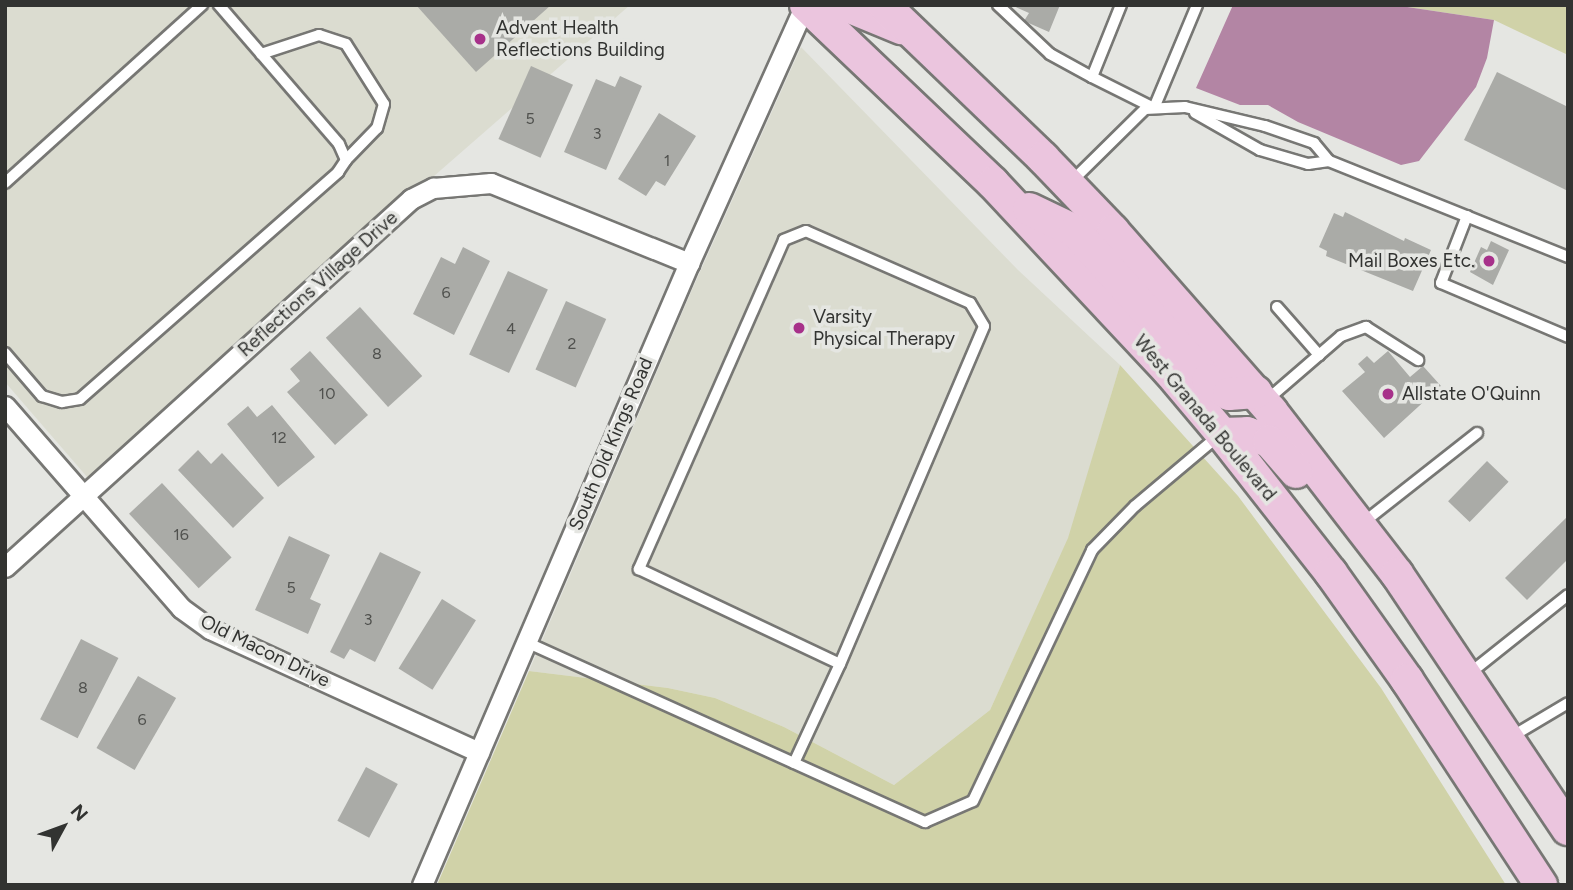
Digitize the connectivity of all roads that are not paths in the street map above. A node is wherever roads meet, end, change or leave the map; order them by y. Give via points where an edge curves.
1 (202, 5) edge
2 (219, 5) edge
3 (806, 5) edge
4 (845, 5) edge
5 (884, 5) edge
6 (998, 5) edge
7 (1121, 5) edge
8 (1197, 5) edge
9 (915, 34) junction
10 (261, 54) junction
11 (1092, 77) junction
12 (1185, 107) junction
13 (1154, 108) junction
14 (346, 160) junction
15 (1329, 161) junction
16 (5, 183) edge
17 (1068, 185) junction
18 (1009, 199) junction
19 (1467, 216) junction
20 (1568, 257) edge
21 (689, 263) junction
22 (1277, 307) dead end
23 (1568, 337) edge
24 (5, 353) edge
25 (1319, 355) junction
26 (1418, 360) dead end
27 (1260, 398) junction
28 (5, 405) edge
29 (1477, 433) dead end
30 (1222, 434) junction
31 (85, 495) junction
32 (1360, 524) junction
33 (5, 567) edge
34 (1568, 595) edge
35 (1441, 639) junction
36 (526, 642) junction
37 (840, 664) junction
38 (1467, 676) junction
39 (1568, 703) edge
40 (1508, 739) junction
41 (479, 751) junction
42 (794, 763) junction
43 (1568, 829) edge
44 (422, 885) edge
45 (1541, 885) edge

1 - 16 lane
2 - 10 lane
3 - 18 main road, West Granada Boulevard
3 - 21 street, South Old Kings Road
4 - 9 main road
5 - 9 main road
6 - 11 lane via 1050,54
7 - 11 lane
8 - 13 lane
9 - 17 main road
10 - 14 lane via 339,144
10 - 14 lane via 319,35 346,44 384,104 377,128
11 - 13 lane
12 - 13 lane
12 - 15 lane via 1265,126 1314,144
12 - 15 lane via 1260,150 1308,164
13 - 17 lane via 1145,108
14 - 24 lane via 338,172 80,400 62,402 42,396
15 - 19 lane
17 - 27 main road via 1180,303
18 - 27 main road via 1075,231 1208,380 1229,394
18 - 30 main road, West Granada Boulevard
19 - 20 lane
19 - 23 lane via 1441,283
21 - 31 street, Reflections Village Drive via 491,183 433,188 411,200
21 - 36 street, South Old Kings Road
22 - 25 lane
25 - 26 lane via 1341,336 1366,327
25 - 27 lane
27 - 32 main road
28 - 31 street, Old Macon Drive
29 - 32 lane
30 - 35 main road via 1247,433 1269,441 1401,607
30 - 42 lane via 1135,506 1092,550 974,801 925,822
30 - 45 main road, West Granada Boulevard via 1338,583
31 - 33 street, Reflections Village Drive
31 - 41 street, Old Macon Drive via 181,608 211,629
32 - 35 main road
34 - 38 lane
35 - 38 main road
36 - 41 street, South Old Kings Road
36 - 42 lane
37 - 37 lane via 639,569 784,240 806,231 971,303 984,327
37 - 42 lane
38 - 40 main road
39 - 40 lane
40 - 43 main road
41 - 44 street, South Old Kings Road

